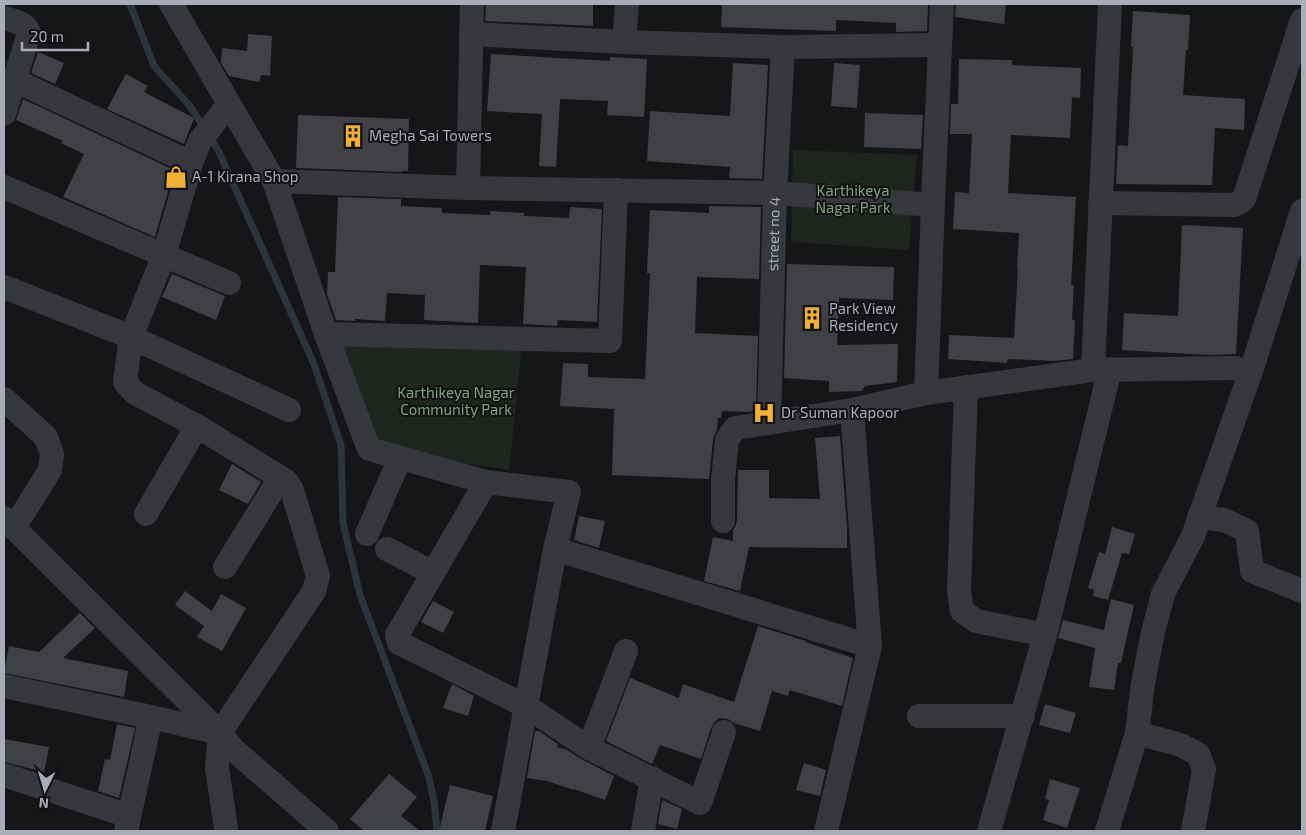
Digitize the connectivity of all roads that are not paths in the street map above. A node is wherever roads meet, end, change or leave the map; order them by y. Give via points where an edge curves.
1 (170, 4) edge
2 (472, 4) edge
3 (627, 4) edge
4 (942, 4) edge
5 (1110, 4) edge
6 (4, 18) edge
7 (1302, 20) edge
8 (471, 34) junction
9 (624, 42) junction
10 (940, 45) junction
11 (783, 47) junction
12 (14, 80) junction
13 (230, 104) junction
14 (4, 114) edge
15 (191, 163) junction
16 (274, 181) junction
17 (4, 187) edge
18 (468, 188) junction
19 (616, 190) junction
20 (776, 193) junction
21 (1100, 203) junction
22 (933, 205) junction
23 (1302, 210) edge
24 (164, 255) junction
25 (229, 283) dead end
26 (4, 287) edge
27 (326, 334) junction
28 (131, 337) junction
29 (1236, 368) dead end
30 (1102, 370) junction
31 (966, 387) junction
32 (926, 393) junction
33 (4, 399) edge
34 (289, 410) dead end
35 (852, 410) junction
36 (770, 423) junction
37 (197, 426) junction
38 (400, 458) junction
39 (280, 478) junction
40 (486, 482) junction
41 (146, 514) dead end
42 (1199, 518) junction
43 (723, 521) dead end
44 (9, 523) edge
45 (367, 534) dead end
46 (387, 549) dead end
47 (555, 549) junction
48 (225, 567) dead end
49 (433, 573) junction
50 (1302, 591) edge
51 (1045, 635) junction
52 (870, 646) junction
53 (626, 651) dead end
54 (4, 686) edge
55 (526, 706) junction
56 (919, 716) dead end
57 (1023, 716) junction
58 (151, 717) junction
59 (724, 732) dead end
60 (220, 733) junction
61 (1137, 733) junction
62 (589, 748) junction
63 (4, 774) edge
64 (652, 778) junction
65 (128, 824) edge
66 (226, 828) dead end
67 (327, 831) edge
68 (503, 831) edge
69 (643, 831) edge
70 (826, 831) edge
71 (989, 831) edge
72 (1107, 831) edge
73 (1193, 831) edge

1 - 13 street
2 - 8 street
3 - 9 street
4 - 10 street
5 - 21 street
6 - 12 street via 21,23 29,33
7 - 21 street via 1244,198 1239,203
8 - 9 street
8 - 18 street
9 - 11 street
10 - 11 street
10 - 22 street
11 - 20 street, street no 4
12 - 14 street
12 - 15 street
13 - 15 street via 207,132
13 - 16 street
15 - 24 street
16 - 18 street
16 - 27 street
17 - 24 street
18 - 19 street
19 - 20 street
19 - 27 street via 610,341
20 - 22 street
20 - 36 street, street no 4
21 - 30 street
22 - 32 street
23 - 42 street via 1252,368
24 - 25 street
24 - 28 street
26 - 28 street
27 - 38 street via 369,449
28 - 34 street
28 - 37 street via 125,382 135,394
29 - 30 street
30 - 31 street
30 - 51 street
31 - 32 street
31 - 51 street via 959,590 962,610 976,620
32 - 35 street
33 - 44 street via 46,437 52,454 50,470
35 - 36 street
35 - 52 street
36 - 43 street via 735,428 727,440
37 - 39 street
37 - 41 street
38 - 40 street
38 - 45 street
39 - 48 street
39 - 60 street via 292,490 318,576 314,591
40 - 47 street via 569,492
40 - 49 street
42 - 50 street via 1224,520 1247,531 1252,571
42 - 61 street via 1163,594 1143,683
44 - 60 street
46 - 49 street
47 - 52 street
47 - 55 street
49 - 55 street via 398,636 399,643
51 - 57 street
52 - 70 street
53 - 62 street
54 - 58 street
55 - 62 street
55 - 68 street
56 - 57 street
57 - 71 street
58 - 60 street
58 - 65 street
59 - 64 street via 700,803
60 - 66 street via 217,768
60 - 67 street
61 - 72 street
61 - 73 street via 1181,745 1198,754 1204,769
62 - 64 street
63 - 65 street
64 - 69 street

